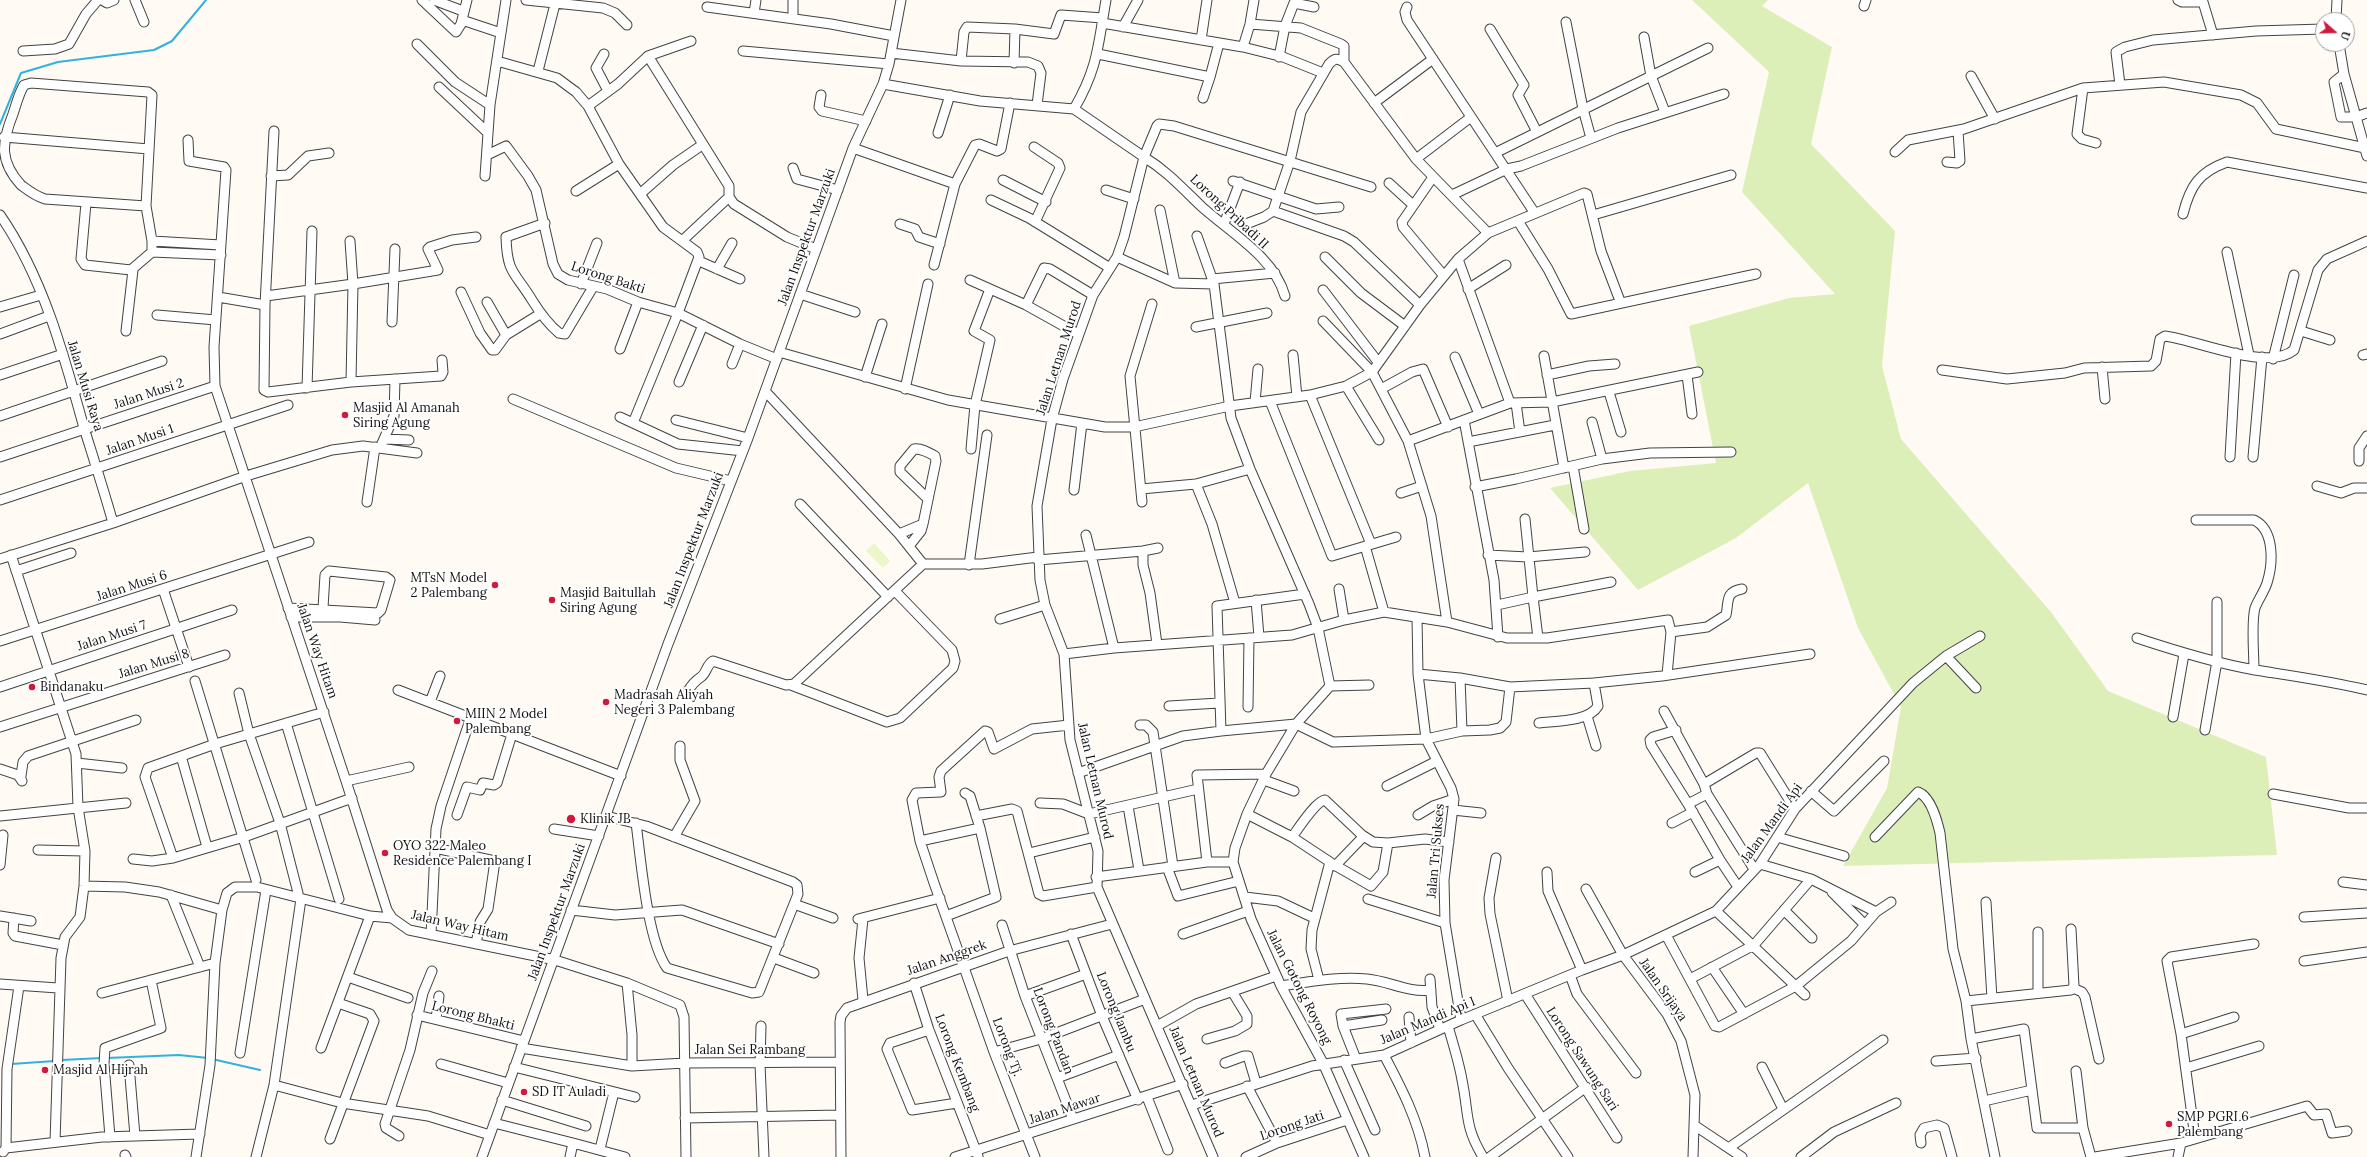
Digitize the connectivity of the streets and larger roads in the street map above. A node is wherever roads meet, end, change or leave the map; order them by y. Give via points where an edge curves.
1 (98, 0) edge
2 (102, 0) edge
3 (114, 0) edge
4 (135, 0) edge
5 (422, 0) edge
6 (434, 0) edge
7 (467, 0) edge
8 (506, 0) edge
9 (526, 0) edge
10 (756, 0) edge
11 (793, 0) edge
12 (901, 0) edge
13 (1106, 0) edge
14 (1138, 0) edge
15 (1207, 0) edge
16 (1254, 0) edge
17 (2178, 0) edge
18 (2338, 0) edge
19 (555, 4) junction
20 (707, 6) dead end
21 (1407, 6) dead end
22 (1314, 7) dead end
23 (2337, 12) edge
24 (754, 13) junction
25 (463, 16) junction
26 (793, 18) junction
27 (1102, 21) junction
28 (144, 22) dead end
29 (1566, 22) dead end
30 (1250, 24) junction
31 (627, 26) dead end
32 (1285, 26) junction
33 (1123, 27) junction
34 (1015, 29) junction
35 (1490, 29) dead end
36 (2315, 29) edge
37 (501, 33) junction
38 (2213, 35) junction
39 (894, 36) junction
40 (1644, 37) dead end
41 (1201, 40) junction
42 (691, 41) dead end
43 (1219, 43) junction
44 (417, 44) dead end
45 (1243, 47) junction
46 (1708, 48) dead end
47 (23, 51) dead end
48 (743, 51) dead end
49 (2340, 52) edge
50 (891, 53) junction
51 (604, 54) dead end
52 (1098, 54) junction
53 (648, 56) junction
54 (1279, 57) junction
55 (1433, 59) junction
56 (497, 61) junction
57 (960, 61) junction
58 (1344, 62) junction
59 (1014, 63) junction
60 (889, 64) junction
61 (538, 71) junction
62 (1323, 73) junction
63 (2344, 74) junction
64 (1651, 76) junction
65 (1972, 76) dead end
66 (1210, 77) junction
67 (883, 84) junction
68 (2120, 85) junction
69 (439, 87) dead end
70 (2083, 88) junction
71 (608, 91) junction
72 (1724, 94) dead end
73 (822, 95) dead end
74 (950, 96) junction
75 (1203, 98) dead end
76 (1010, 103) junction
77 (1374, 103) junction
78 (490, 105) junction
79 (1037, 105) junction
80 (588, 106) junction
81 (1074, 109) junction
82 (1583, 109) junction
83 (1665, 112) junction
84 (2367, 113) edge
85 (1471, 117) junction
86 (2356, 117) junction
87 (1995, 119) junction
88 (866, 121) junction
89 (274, 131) dead end
90 (1958, 131) junction
91 (1537, 132) junction
92 (488, 133) junction
93 (938, 133) dead end
94 (4, 137) junction
95 (1591, 138) junction
96 (188, 140) dead end
97 (2096, 142) dead end
98 (702, 145) junction
99 (1034, 147) dead end
100 (853, 148) junction
101 (149, 149) junction
102 (1895, 152) dead end
103 (2366, 152) edge
104 (329, 153) dead end
105 (1495, 153) junction
106 (487, 155) junction
107 (1144, 157) junction
108 (1416, 159) junction
109 (1290, 161) junction
110 (1947, 162) dead end
111 (619, 164) junction
112 (794, 168) dead end
113 (1507, 169) junction
114 (1731, 175) dead end
115 (271, 176) junction
116 (485, 176) dead end
117 (1433, 177) junction
118 (1003, 180) dead end
119 (1389, 183) dead end
120 (955, 184) junction
121 (1371, 187) dead end
122 (2367, 188) edge
123 (838, 190) junction
124 (1106, 190) dead end
125 (576, 192) dead end
126 (640, 194) junction
127 (1452, 195) junction
128 (1278, 196) junction
129 (729, 197) junction
130 (991, 200) dead end
131 (1134, 200) junction
132 (86, 202) junction
133 (1046, 202) junction
134 (1413, 205) junction
135 (146, 206) junction
136 (1339, 207) dead end
137 (1160, 210) dead end
138 (1273, 211) junction
139 (1534, 212) junction
140 (0, 214) edge
141 (2183, 214) dead end
142 (1593, 215) junction
143 (1518, 220) junction
144 (545, 222) junction
145 (1035, 222) junction
146 (900, 224) dead end
147 (1224, 224) junction
148 (1246, 224) dead end
149 (312, 231) dead end
150 (1488, 233) junction
151 (1197, 236) dead end
152 (476, 237) dead end
153 (683, 240) junction
154 (350, 241) dead end
155 (2367, 241) edge
156 (152, 242) junction
157 (598, 242) dead end
158 (181, 243) junction
159 (732, 243) dead end
160 (940, 244) junction
161 (221, 246) junction
162 (395, 248) dead end
163 (816, 249) junction
164 (152, 252) junction
165 (2227, 252) dead end
166 (180, 254) junction
167 (221, 256) junction
168 (1117, 257) junction
169 (1325, 257) dead end
170 (1458, 259) junction
171 (699, 261) junction
172 (934, 265) dead end
173 (1506, 265) dead end
174 (1110, 268) junction
175 (717, 269) junction
176 (133, 270) junction
177 (1275, 273) junction
178 (1756, 274) dead end
179 (2294, 275) dead end
180 (1444, 276) junction
181 (392, 278) junction
182 (740, 279) dead end
183 (970, 280) dead end
184 (1213, 282) junction
185 (1175, 283) junction
186 (353, 284) junction
187 (581, 284) junction
188 (928, 284) dead end
189 (593, 287) junction
190 (990, 288) junction
191 (1468, 289) junction
192 (310, 290) junction
193 (1323, 290) dead end
194 (461, 292) dead end
195 (800, 294) junction
196 (1093, 294) junction
197 (41, 295) junction
198 (1285, 296) dead end
199 (218, 297) junction
200 (266, 300) junction
201 (487, 302) dead end
202 (638, 302) junction
203 (1620, 302) junction
204 (1152, 304) dead end
205 (1026, 305) junction
206 (1420, 305) junction
207 (0, 307) edge
208 (855, 312) dead end
209 (1268, 312) dead end
210 (678, 313) junction
211 (540, 314) junction
212 (156, 315) dead end
213 (49, 316) junction
214 (216, 320) junction
215 (1219, 320) junction
216 (1323, 321) dead end
217 (392, 322) dead end
218 (882, 324) dead end
219 (703, 325) junction
220 (1405, 326) junction
221 (1196, 327) dead end
222 (2301, 331) junction
223 (126, 332) dead end
224 (0, 334) edge
225 (1078, 334) junction
226 (506, 335) junction
227 (2330, 340) dead end
228 (740, 344) junction
229 (620, 349) dead end
230 (2236, 352) junction
231 (62, 354) junction
232 (778, 355) junction
233 (1293, 355) dead end
234 (2249, 355) junction
235 (1544, 356) dead end
236 (1455, 357) dead end
237 (2262, 358) junction
238 (2273, 359) junction
239 (442, 360) dead end
240 (162, 361) dead end
241 (1378, 362) junction
242 (732, 364) dead end
243 (1615, 364) dead end
244 (2102, 367) junction
245 (1258, 369) dead end
246 (1942, 370) dead end
247 (1372, 372) junction
248 (1698, 372) dead end
249 (0, 375) edge
250 (1547, 375) junction
251 (1686, 375) junction
252 (865, 377) junction
253 (395, 379) junction
254 (351, 382) junction
255 (679, 382) dead end
256 (214, 386) junction
257 (1346, 386) junction
258 (307, 388) junction
259 (905, 389) junction
260 (1381, 389) junction
261 (74, 390) junction
262 (765, 391) junction
263 (1609, 392) junction
264 (1310, 395) junction
265 (1297, 397) junction
266 (513, 399) dead end
267 (2105, 399) dead end
268 (1270, 401) junction
269 (1255, 402) junction
270 (1552, 402) junction
271 (1513, 403) junction
272 (288, 405) dead end
273 (975, 405) junction
274 (1230, 406) junction
275 (1479, 414) junction
276 (1692, 414) dead end
277 (0, 416) edge
278 (620, 417) dead end
279 (1052, 419) junction
280 (676, 420) dead end
281 (1464, 420) junction
282 (1592, 422) dead end
283 (632, 423) junction
284 (1082, 423) junction
285 (228, 424) junction
286 (1555, 425) junction
287 (1134, 427) junction
288 (1448, 427) junction
289 (85, 430) junction
290 (1520, 432) junction
291 (1621, 432) dead end
292 (987, 435) dead end
293 (2367, 436) edge
294 (748, 438) junction
295 (384, 439) junction
296 (409, 440) dead end
297 (1379, 440) dead end
298 (1408, 442) junction
299 (1468, 442) junction
300 (377, 448) junction
301 (971, 449) dead end
302 (743, 451) junction
303 (1731, 452) dead end
304 (417, 454) dead end
305 (0, 457) edge
306 (2230, 457) dead end
307 (2253, 457) dead end
308 (1602, 458) junction
309 (2359, 461) dead end
310 (1568, 467) junction
311 (97, 468) junction
312 (1250, 469) junction
313 (246, 476) junction
314 (731, 480) junction
315 (1196, 484) junction
316 (1422, 486) junction
317 (1475, 486) junction
318 (2317, 486) dead end
319 (2367, 488) edge
320 (1142, 489) junction
321 (1074, 490) dead end
322 (1401, 494) dead end
323 (928, 499) junction
324 (0, 500) edge
325 (367, 502) dead end
326 (1142, 502) dead end
327 (800, 504) dead end
328 (1525, 519) dead end
329 (2196, 520) dead end
330 (113, 523) junction
331 (923, 524) junction
332 (1584, 529) dead end
333 (899, 534) junction
334 (1086, 535) dead end
335 (1396, 538) dead end
336 (310, 542) dead end
337 (1368, 545) junction
338 (909, 546) junction
339 (1158, 548) dead end
340 (1143, 550) junction
341 (1585, 552) dead end
342 (70, 553) dead end
343 (271, 553) junction
344 (11, 555) junction
345 (1090, 556) junction
346 (1488, 556) junction
347 (1528, 557) junction
348 (0, 559) edge
349 (1038, 559) junction
350 (923, 564) junction
351 (969, 565) junction
352 (16, 571) junction
353 (1611, 582) dead end
354 (163, 589) junction
355 (1339, 589) dead end
356 (1742, 589) dead end
357 (892, 594) junction
358 (1305, 594) junction
359 (1533, 597) junction
360 (1256, 600) junction
361 (2217, 602) dead end
362 (1235, 603) junction
363 (1045, 604) junction
364 (1497, 605) junction
365 (324, 608) junction
366 (232, 610) dead end
367 (290, 612) junction
368 (1384, 612) junction
369 (1417, 617) junction
370 (1000, 619) dead end
371 (375, 620) dead end
372 (1344, 620) junction
373 (1447, 622) junction
374 (1318, 628) junction
375 (175, 629) junction
376 (36, 630) junction
377 (1671, 632) junction
378 (1980, 636) dead end
379 (1498, 637) junction
380 (1249, 638) junction
381 (1259, 638) junction
382 (1538, 638) junction
383 (2137, 638) dead end
384 (1218, 640) junction
385 (0, 641) edge
386 (1157, 644) junction
387 (1114, 648) junction
388 (1064, 654) junction
389 (1810, 654) dead end
390 (2184, 654) junction
391 (225, 655) dead end
392 (1946, 656) junction
393 (2217, 661) junction
394 (189, 667) junction
395 (48, 670) junction
396 (2254, 670) junction
397 (1418, 674) junction
398 (1667, 675) junction
399 (440, 676) dead end
400 (1460, 678) junction
401 (195, 681) dead end
402 (1594, 683) junction
403 (791, 685) junction
404 (1369, 685) dead end
405 (1330, 686) junction
406 (0, 687) edge
407 (1510, 687) junction
408 (1976, 688) dead end
409 (398, 690) dead end
410 (2367, 690) edge
411 (688, 691) dead end
412 (239, 693) dead end
413 (430, 702) junction
414 (1219, 703) junction
415 (61, 706) junction
416 (1170, 706) dead end
417 (1248, 707) dead end
418 (1664, 711) dead end
419 (324, 712) junction
420 (1587, 716) junction
421 (471, 717) junction
422 (2173, 717) dead end
423 (136, 720) dead end
424 (286, 723) junction
425 (1539, 723) dead end
426 (1296, 724) junction
427 (1140, 725) dead end
428 (1069, 726) junction
429 (0, 727) edge
430 (1676, 730) junction
431 (2205, 730) dead end
432 (1221, 731) junction
433 (1462, 731) junction
434 (250, 734) junction
435 (512, 734) junction
436 (1426, 740) junction
437 (73, 742) junction
438 (215, 744) junction
439 (1156, 745) junction
440 (680, 746) dead end
441 (1596, 746) dead end
442 (181, 756) junction
443 (1884, 761) dead end
444 (1437, 762) junction
445 (77, 763) junction
446 (122, 768) dead end
447 (409, 768) dead end
448 (0, 769) edge
449 (1078, 773) junction
450 (621, 776) junction
451 (1265, 777) junction
452 (346, 781) junction
453 (1704, 784) junction
454 (1387, 786) dead end
455 (1198, 789) junction
456 (1294, 791) dead end
457 (1811, 791) junction
458 (965, 793) dead end
459 (1707, 794) junction
460 (2273, 794) dead end
461 (352, 798) junction
462 (1164, 798) junction
463 (1454, 799) junction
464 (1040, 803) dead end
465 (126, 804) dead end
466 (1128, 806) junction
467 (78, 807) junction
468 (1691, 808) junction
469 (2367, 808) edge
470 (1795, 809) junction
471 (1453, 810) junction
472 (315, 813) junction
473 (1481, 813) dead end
474 (1089, 814) junction
475 (1247, 814) junction
476 (457, 815) dead end
477 (1418, 815) dead end
478 (0, 816) edge
479 (606, 816) junction
480 (976, 816) junction
481 (1672, 823) dead end
482 (280, 824) junction
483 (636, 824) junction
484 (554, 828) dead end
485 (980, 828) junction
486 (3, 835) dead end
487 (1362, 835) junction
488 (599, 836) junction
489 (244, 837) junction
490 (674, 837) junction
491 (1095, 837) junction
492 (1292, 837) junction
493 (1777, 837) junction
494 (1875, 837) dead end
495 (920, 841) junction
496 (1449, 842) junction
497 (1388, 843) junction
498 (207, 847) junction
499 (435, 848) junction
500 (38, 850) dead end
501 (85, 851) junction
502 (1029, 852) junction
503 (1844, 856) dead end
504 (172, 858) junction
505 (1496, 858) dead end
506 (133, 859) dead end
507 (1720, 860) junction
508 (1207, 862) junction
509 (1233, 862) junction
510 (1333, 864) junction
511 (0, 865) edge
512 (1170, 866) junction
513 (1757, 867) junction
514 (1139, 870) junction
515 (1547, 872) dead end
516 (1695, 872) dead end
517 (1811, 879) junction
518 (256, 880) dead end
519 (1239, 881) junction
520 (1096, 882) junction
521 (2343, 882) dead end
522 (2367, 885) edge
523 (84, 886) junction
524 (1826, 886) junction
525 (1738, 887) junction
526 (1586, 889) dead end
527 (266, 890) junction
528 (171, 895) junction
529 (300, 896) junction
530 (1245, 897) junction
531 (940, 898) junction
532 (339, 899) dead end
533 (1368, 899) dead end
534 (1891, 902) dead end
535 (1986, 902) dead end
536 (794, 904) junction
537 (222, 910) junction
538 (571, 910) junction
539 (1784, 910) junction
540 (1248, 911) junction
541 (1716, 911) junction
542 (648, 912) junction
543 (1876, 912) junction
544 (2367, 913) edge
545 (0, 916) edge
546 (370, 916) junction
547 (946, 916) junction
548 (2304, 917) dead end
549 (14, 918) junction
550 (392, 918) junction
551 (833, 918) dead end
552 (1314, 918) junction
553 (31, 921) dead end
554 (1445, 923) junction
555 (1112, 924) junction
556 (1002, 925) dead end
557 (1865, 925) junction
558 (2071, 929) dead end
559 (2038, 932) dead end
560 (1071, 934) junction
561 (1183, 934) dead end
562 (1666, 934) junction
563 (431, 935) junction
564 (1812, 938) dead end
565 (476, 944) junction
566 (779, 944) junction
567 (2254, 944) dead end
568 (1754, 945) junction
569 (63, 946) junction
570 (1009, 951) junction
571 (2367, 952) edge
572 (1623, 955) junction
573 (774, 958) junction
574 (555, 960) junction
575 (2304, 961) dead end
576 (215, 963) junction
577 (200, 967) junction
578 (964, 967) junction
579 (1712, 967) junction
580 (1582, 970) junction
581 (432, 971) dead end
582 (814, 973) dead end
583 (1086, 974) junction
584 (1570, 975) junction
585 (1276, 976) junction
586 (348, 977) junction
587 (1430, 979) dead end
588 (1690, 979) junction
589 (151, 980) junction
590 (1319, 980) junction
591 (914, 983) junction
592 (0, 984) edge
593 (627, 984) junction
594 (19, 986) junction
595 (1281, 986) junction
596 (1796, 986) junction
597 (58, 988) junction
598 (2073, 988) junction
599 (1431, 990) junction
600 (1233, 992) junction
601 (102, 993) dead end
602 (2038, 993) junction
603 (1525, 994) junction
604 (1805, 995) dead end
605 (439, 996) dead end
606 (1026, 996) junction
607 (408, 998) dead end
608 (1992, 998) junction
609 (1145, 999) junction
610 (863, 1000) junction
611 (1508, 1001) junction
612 (1966, 1001) junction
613 (338, 1003) junction
614 (1386, 1009) dead end
615 (1475, 1014) junction
616 (1744, 1014) junction
617 (417, 1016) junction
618 (1102, 1016) junction
619 (1408, 1017) dead end
620 (2234, 1017) dead end
621 (436, 1019) junction
622 (1382, 1020) dead end
623 (1461, 1020) junction
624 (761, 1026) dead end
625 (1157, 1026) junction
626 (1343, 1026) junction
627 (1444, 1028) junction
628 (929, 1030) junction
629 (2181, 1034) junction
630 (1042, 1039) junction
631 (1207, 1039) dead end
632 (1971, 1039) junction
633 (1883, 1040) dead end
634 (1411, 1043) junction
635 (522, 1045) junction
636 (2259, 1046) dead end
637 (321, 1048) dead end
638 (994, 1052) junction
639 (240, 1053) dead end
640 (1119, 1055) junction
641 (1384, 1055) junction
642 (1976, 1058) junction
643 (1356, 1059) junction
644 (2099, 1059) dead end
645 (1344, 1060) junction
646 (1936, 1061) dead end
647 (840, 1062) junction
648 (685, 1063) junction
649 (1225, 1063) dead end
650 (1323, 1063) junction
651 (441, 1064) dead end
652 (760, 1064) junction
653 (129, 1065) dead end
654 (632, 1066) junction
655 (514, 1067) junction
656 (1762, 1067) dead end
657 (2186, 1068) junction
658 (2076, 1071) dead end
659 (1636, 1073) dead end
660 (1057, 1078) junction
661 (508, 1083) junction
662 (1183, 1084) junction
663 (1251, 1084) junction
664 (274, 1085) junction
665 (1586, 1087) junction
666 (2032, 1090) junction
667 (614, 1092) junction
668 (635, 1097) dead end
669 (1142, 1098) junction
670 (502, 1100) junction
671 (1984, 1101) junction
672 (342, 1103) junction
673 (957, 1103) junction
674 (1896, 1103) dead end
675 (1192, 1105) junction
676 (389, 1109) junction
677 (1783, 1110) junction
678 (840, 1115) junction
679 (763, 1117) junction
680 (685, 1118) junction
681 (1541, 1118) junction
682 (1073, 1119) junction
683 (1347, 1120) junction
684 (494, 1123) junction
685 (1694, 1125) junction
686 (586, 1126) dead end
687 (2083, 1128) junction
688 (1375, 1130) dead end
689 (2347, 1131) dead end
690 (200, 1134) junction
691 (490, 1135) junction
692 (1028, 1135) junction
693 (136, 1136) junction
694 (399, 1136) dead end
695 (110, 1137) junction
696 (1617, 1138) dead end
697 (2195, 1138) junction
698 (330, 1139) dead end
699 (56, 1142) junction
700 (573, 1143) junction
701 (1277, 1143) junction
702 (1921, 1143) dead end
703 (2181, 1143) junction
704 (1730, 1147) junction
705 (600, 1149) junction
706 (1168, 1150) dead end
707 (4, 1152) edge
708 (978, 1154) edge
709 (2121, 1155) edge
710 (196, 1157) edge
711 (256, 1157) edge
712 (482, 1157) edge
713 (570, 1157) edge
714 (625, 1157) edge
715 (686, 1157) edge
716 (764, 1157) edge
717 (841, 1157) edge
718 (955, 1157) edge
719 (1035, 1157) edge
720 (1213, 1157) edge
721 (1246, 1157) edge
722 (1364, 1157) edge
723 (1425, 1157) edge
724 (1483, 1157) edge
725 (1490, 1157) edge
726 (1568, 1157) edge
727 (1693, 1157) edge
728 (1742, 1157) edge
729 (1800, 1157) edge
730 (1952, 1157) edge
731 (1995, 1157) edge
732 (2091, 1157) edge
733 (2095, 1157) edge
734 (2178, 1157) edge

1 - 47 street via 86,14 69,44 55,49
2 - 3 street via 107,3
4 - 28 street
5 - 25 street via 453,31 459,30
6 - 25 street
7 - 25 street
8 - 37 street
9 - 19 street
10 - 24 street
11 - 26 street
12 - 39 street, Jalan Inspektur Marzuki
13 - 27 street
14 - 33 street
15 - 41 street
16 - 30 street
17 - 38 street via 2203,2
18 - 23 street
19 - 31 street via 604,8 615,13
19 - 61 street
20 - 24 street
21 - 55 street via 1407,20
22 - 32 street via 1294,3
24 - 26 street
25 - 37 street
26 - 39 street
27 - 33 street
27 - 34 street via 1062,15 1055,34
27 - 52 street
29 - 82 street
30 - 32 street
30 - 45 street
32 - 54 street
32 - 58 street via 1301,28 1341,44 1344,46
33 - 41 street
34 - 57 street via 967,27
34 - 59 street
35 - 91 street via 1524,85 1518,94
36 - 38 street
37 - 56 street
38 - 68 street via 2153,40 2125,47 2116,52
39 - 50 street, Jalan Inspektur Marzuki
40 - 64 street
41 - 43 street
42 - 53 street
43 - 45 street
43 - 66 street
44 - 78 street via 455,82
45 - 54 street
46 - 64 street
48 - 60 street
49 - 63 street
50 - 57 street
50 - 60 street, Jalan Inspektur Marzuki
51 - 71 street via 596,68
52 - 66 street
52 - 81 street via 1088,86
53 - 71 street
53 - 98 street
54 - 62 street
55 - 77 street
55 - 85 street
56 - 61 street
56 - 78 street
57 - 59 street
58 - 62 street via 1334,59
58 - 77 street
59 - 79 street via 1028,62 1035,64 1040,70
60 - 67 street, Jalan Inspektur Marzuki
61 - 80 street via 556,78 576,92
62 - 109 street via 1301,112
63 - 86 street
63 - 86 street via 2334,82 2341,117
64 - 82 street
64 - 83 street
65 - 87 street
66 - 75 street
67 - 74 street
67 - 88 street, Jalan Inspektur Marzuki
68 - 70 street
68 - 103 street via 2164,82 2241,95 2257,103 2276,129
69 - 92 street
70 - 87 street
70 - 97 street via 2077,134 2082,139
71 - 80 street
72 - 83 street
73 - 88 street via 819,107 822,111
74 - 76 street
74 - 93 street
76 - 79 street
76 - 120 street via 1001,149 997,151 979,144 975,145
77 - 108 street
78 - 92 street
79 - 81 street
80 - 111 street
81 - 107 street
82 - 91 street
82 - 95 street
83 - 95 street
84 - 86 street
85 - 105 street
85 - 108 street
86 - 103 street
87 - 90 street
88 - 100 street, Jalan Inspektur Marzuki
89 - 115 street
90 - 102 street via 1908,140
90 - 110 street via 1960,161
91 - 105 street
92 - 106 street
94 - 101 street
94 - 101 street via 22,88 28,84 148,92 152,94 153,101
94 - 132 street via 1,152 3,164 12,177 33,194 45,198
95 - 113 street via 1522,166
96 - 161 street, Jalan Way Hitam via 189,161 226,169
98 - 126 street via 673,165
98 - 129 street via 729,186
99 - 133 street via 1060,165 1060,172
100 - 120 street
100 - 123 street, Jalan Inspektur Marzuki
101 - 135 street
104 - 115 street via 308,156 288,174
105 - 113 street
106 - 116 street
106 - 144 street, Lorong Bakti via 503,146 509,149 536,190
107 - 109 street, Jalan Letnan Murod via 1154,130 1159,124
107 - 131 street, Jalan Letnan Murod
107 - 147 street, Lorong Pribadi II via 1166,171 1203,208
108 - 117 street
109 - 121 street
109 - 128 street
111 - 125 street
111 - 126 street
112 - 123 street via 797,179
113 - 127 street
113 - 139 street
114 - 142 street
115 - 200 street
117 - 127 street
117 - 134 street
118 - 133 street
119 - 134 street
120 - 160 street
122 - 141 street via 2227,162 2217,165 2198,179 2187,198
123 - 163 street, Jalan Inspektur Marzuki
124 - 131 street
126 - 153 street via 669,233
127 - 150 street
128 - 136 street via 1316,209
128 - 138 street
128 - 147 street via 1237,182
129 - 153 street
129 - 163 street via 734,204 765,225
130 - 145 street
131 - 168 street, Jalan Letnan Murod
132 - 135 street
132 - 176 street via 81,259 83,264
133 - 145 street
134 - 180 street via 1404,217 1403,227
135 - 156 street
137 - 185 street
138 - 148 street
138 - 206 street via 1344,236 1354,242
139 - 142 street via 1584,192 1587,194
139 - 143 street
140 - 197 street, Jalan Musi Raya via 25,258
142 - 203 street via 1601,251
143 - 150 street
143 - 203 street via 1570,313
144 - 187 street, Lorong Bakti via 553,264 558,274
144 - 211 street via 506,236 506,254 512,272 532,298
145 - 174 street
146 - 160 street via 915,229 919,236
147 - 177 street, Lorong Pribadi II
149 - 192 street
150 - 170 street
151 - 184 street
152 - 181 street via 430,246 428,248 438,270
153 - 171 street via 697,252
154 - 186 street
155 - 222 street via 2327,259 2318,270
156 - 158 street
156 - 164 street
157 - 187 street
158 - 161 street
158 - 166 street
159 - 175 street
160 - 172 street
161 - 167 street, Jalan Way Hitam
162 - 181 street
163 - 195 street, Jalan Inspektur Marzuki
164 - 166 street
164 - 176 street
165 - 234 street
166 - 167 street
167 - 199 street, Jalan Way Hitam
168 - 174 street, Jalan Letnan Murod
168 - 185 street
169 - 220 street via 1361,293
170 - 180 street
170 - 191 street
171 - 175 street
171 - 210 street
173 - 191 street
174 - 196 street, Jalan Letnan Murod
175 - 182 street
176 - 223 street
177 - 184 street
177 - 198 street, Lorong Pribadi II
178 - 203 street
179 - 238 street
180 - 206 street
181 - 186 street
181 - 217 street
183 - 190 street
184 - 185 street
184 - 215 street
186 - 192 street
186 - 254 street
187 - 189 street, Lorong Bakti
188 - 259 street
189 - 202 street, Lorong Bakti via 607,289
189 - 211 street via 565,334 559,333
190 - 205 street
190 - 273 street via 974,331 990,340
191 - 271 street
192 - 200 street
192 - 258 street
193 - 241 street
194 - 226 street via 489,348 495,350
195 - 208 street
195 - 232 street, Jalan Inspektur Marzuki
196 - 205 street via 1044,268
196 - 225 street, Jalan Letnan Murod
197 - 207 street
197 - 213 street, Jalan Musi Raya
199 - 200 street
199 - 214 street, Jalan Way Hitam
200 - 258 street via 263,389 268,392
201 - 226 street
202 - 210 street, Lorong Bakti
202 - 229 street
204 - 287 street via 1130,376
205 - 225 street
206 - 220 street
209 - 215 street
210 - 219 street, Lorong Bakti
210 - 283 street
211 - 226 street
212 - 214 street
213 - 224 street
213 - 231 street, Jalan Musi Raya
214 - 256 street, Jalan Way Hitam
215 - 221 street
215 - 274 street
216 - 247 street
218 - 252 street
219 - 228 street, Lorong Bakti
219 - 255 street
220 - 241 street
222 - 227 street
222 - 238 street via 2294,350 2286,356
225 - 279 street, Jalan Letnan Murod
228 - 232 street, Lorong Bakti
228 - 242 street
230 - 234 street
230 - 244 street via 2165,336 2160,339 2156,361 2151,366
230 - 306 street
231 - 249 street
231 - 261 street, Jalan Musi Raya
232 - 252 street, Lorong Bakti
232 - 262 street, Jalan Inspektur Marzuki
233 - 265 street
234 - 237 street
235 - 250 street
236 - 275 street
237 - 238 street
237 - 307 street
239 - 253 street via 441,376
240 - 261 street
241 - 247 street
243 - 250 street via 1589,366
244 - 246 street via 2007,379
244 - 267 street
245 - 269 street
247 - 257 street, Lorong Bakti
247 - 260 street
248 - 251 street
250 - 270 street
251 - 263 street
251 - 276 street
252 - 259 street, Lorong Bakti
253 - 254 street
253 - 295 street via 394,416
254 - 258 street
256 - 285 street, Jalan Way Hitam
256 - 289 street, Jalan Musi 2
257 - 264 street, Lorong Bakti
257 - 297 street
259 - 273 street, Lorong Bakti
260 - 288 street via 1412,372 1423,369
260 - 298 street
261 - 277 street
261 - 289 street, Jalan Musi Raya
262 - 294 street, Jalan Inspektur Marzuki
262 - 333 street
263 - 270 street
263 - 291 street
264 - 265 street, Lorong Bakti
264 - 337 street
265 - 268 street, Lorong Bakti
266 - 314 street via 676,468
268 - 269 street, Lorong Bakti
268 - 337 street via 1332,556
269 - 274 street, Lorong Bakti
270 - 271 street
270 - 286 street
271 - 275 street
271 - 290 street
272 - 285 street, Jalan Musi 1
273 - 279 street, Lorong Bakti
273 - 301 street
274 - 287 street, Lorong Bakti
274 - 312 street via 1231,418
275 - 281 street
278 - 283 street
279 - 284 street, Lorong Bakti
279 - 349 street, Jalan Letnan Murod via 1037,506
280 - 294 street
281 - 288 street
281 - 299 street
282 - 308 street
283 - 302 street via 678,444
284 - 287 street, Lorong Bakti via 1105,427
284 - 321 street
285 - 311 street, Jalan Musi 1
285 - 313 street, Jalan Way Hitam
286 - 290 street
286 - 310 street
287 - 320 street
288 - 298 street
289 - 305 street, Jalan Musi 2
289 - 311 street, Jalan Musi Raya
290 - 299 street
292 - 351 street
293 - 309 street via 2359,448
294 - 302 street, Jalan Inspektur Marzuki
295 - 296 street
295 - 300 street
298 - 316 street
299 - 317 street
300 - 304 street
300 - 313 street via 363,446 332,450
300 - 325 street
302 - 314 street, Jalan Inspektur Marzuki
303 - 308 street via 1650,453
308 - 310 street
310 - 317 street
310 - 332 street
311 - 324 street, Jalan Musi 1
311 - 330 street, Jalan Musi Raya
312 - 315 street
312 - 358 street
313 - 330 street
313 - 343 street, Jalan Way Hitam
314 - 450 street, Jalan Inspektur Marzuki
315 - 320 street
315 - 362 street via 1212,524
316 - 322 street
316 - 373 street via 1431,516
317 - 346 street
318 - 319 street via 2341,493 2354,488
320 - 326 street
323 - 323 street via 900,472 900,466 914,449 922,449 936,458
323 - 331 street
327 - 357 street
328 - 347 street
329 - 396 street via 2254,520 2267,531 2270,545 2270,574 2255,609
330 - 344 street
331 - 333 street
331 - 338 street via 921,532
333 - 338 street
334 - 345 street
335 - 337 street
336 - 343 street, Jalan Musi 6
337 - 368 street
338 - 350 street
339 - 340 street
340 - 345 street
340 - 386 street
341 - 347 street
342 - 352 street
343 - 354 street, Jalan Musi 6
343 - 367 street, Jalan Way Hitam
344 - 348 street
344 - 352 street
345 - 349 street
345 - 387 street
346 - 347 street
346 - 364 street
347 - 359 street
349 - 351 street
349 - 363 street, Jalan Letnan Murod
350 - 351 street
350 - 357 street
352 - 376 street
353 - 359 street
354 - 375 street
354 - 376 street, Jalan Musi 6
355 - 372 street
356 - 377 street via 1728,597 1726,615 1708,626
357 - 403 street
357 - 403 street via 952,650 955,661 953,668 900,718 887,722
358 - 360 street
358 - 374 street
359 - 364 street
359 - 382 street
360 - 362 street
360 - 381 street
361 - 393 street
362 - 384 street via 1217,606
363 - 370 street
363 - 388 street, Jalan Letnan Murod
364 - 379 street
365 - 365 street via 325,575 329,571 386,577 390,580 378,613
365 - 367 street
366 - 375 street, Jalan Musi 7
367 - 371 street
367 - 419 street, Jalan Way Hitam
368 - 369 street
368 - 372 street
369 - 373 street
369 - 397 street, Jalan Tri Sukses
372 - 374 street
373 - 379 street
374 - 381 street via 1292,635
374 - 405 street
375 - 394 street
375 - 395 street, Jalan Musi 7
376 - 385 street, Jalan Musi 6
376 - 395 street
377 - 382 street via 1668,620
377 - 398 street
378 - 392 street, Jalan Mandi Api
379 - 382 street
380 - 381 street
380 - 384 street
380 - 417 street
383 - 390 street
384 - 386 street
384 - 414 street
386 - 387 street
387 - 388 street
388 - 428 street, Jalan Letnan Murod
389 - 398 street
390 - 393 street
390 - 422 street
391 - 394 street, Jalan Musi 8
392 - 408 street
392 - 457 street, Jalan Mandi Api via 1913,683
393 - 396 street
393 - 431 street
394 - 415 street, Jalan Musi 8
395 - 406 street, Jalan Musi 7
395 - 415 street
396 - 410 street via 2330,681
397 - 400 street
397 - 436 street, Jalan Tri Sukses
398 - 402 street
399 - 413 street
400 - 407 street
400 - 433 street
401 - 438 street
402 - 407 street
402 - 420 street via 1598,706
403 - 411 street via 713,661
404 - 405 street
405 - 426 street, Jalan Gotong Royong
407 - 433 street via 1506,722 1500,728 1477,732
409 - 413 street
412 - 434 street
413 - 421 street
414 - 416 street
414 - 432 street
415 - 429 street, Jalan Musi 8
415 - 437 street
418 - 430 street
419 - 424 street
419 - 452 street, Jalan Way Hitam
420 - 425 street
420 - 441 street
421 - 435 street
421 - 499 street via 441,806
423 - 437 street
424 - 434 street
424 - 472 street
426 - 432 street
426 - 436 street via 1333,742
426 - 451 street, Jalan Gotong Royong
427 - 439 street via 1145,725 1152,731
428 - 449 street, Jalan Letnan Murod
428 - 495 street, Lorong Tj. via 1032,729 994,749 988,732 985,732 941,771 941,792 916,793 913,797
430 - 453 street
430 - 468 street via 1650,740
432 - 439 street via 1183,736
433 - 436 street
434 - 438 street
434 - 482 street
435 - 450 street
435 - 476 street via 497,784 483,783 480,790 467,787
436 - 444 street, Jalan Tri Sukses
437 - 445 street
437 - 448 street via 28,756 23,762 21,778
438 - 442 street
438 - 489 street
439 - 449 street
439 - 462 street
440 - 490 street via 680,760 695,801
442 - 498 street
442 - 504 street via 148,768 146,774
443 - 457 street via 1834,810
444 - 454 street
444 - 463 street, Jalan Tri Sukses via 1452,788
445 - 446 street
445 - 467 street
447 - 452 street
449 - 474 street, Jalan Letnan Murod
450 - 479 street, Jalan Inspektur Marzuki
451 - 455 street via 1197,774
451 - 456 street
451 - 475 street, Jalan Gotong Royong
452 - 461 street, Jalan Way Hitam
453 - 459 street
453 - 470 street via 1760,753
455 - 462 street
455 - 508 street
457 - 470 street, Jalan Mandi Api
458 - 480 street via 970,796
459 - 468 street
459 - 513 street
460 - 469 street via 2349,808
461 - 472 street
461 - 550 street, Jalan Way Hitam via 386,910
462 - 466 street
462 - 512 street
463 - 471 street, Jalan Tri Sukses
463 - 477 street via 1433,806
464 - 474 street via 1063,804
465 - 467 street
466 - 474 street
466 - 514 street
467 - 478 street
467 - 501 street
468 - 481 street
468 - 507 street
470 - 493 street, Jalan Mandi Api
471 - 473 street
471 - 496 street, Jalan Tri Sukses
472 - 482 street
472 - 532 street
474 - 491 street, Jalan Letnan Murod
475 - 492 street
475 - 509 street, Jalan Gotong Royong
479 - 483 street
479 - 488 street, Jalan Inspektur Marzuki
480 - 485 street
480 - 502 street via 1015,810
482 - 489 street
482 - 529 street
483 - 490 street
483 - 542 street
484 - 488 street
485 - 495 street
485 - 547 street via 996,897
486 - 511 street
487 - 492 street via 1323,800
487 - 497 street via 1373,842
487 - 510 street
488 - 538 street, Jalan Inspektur Marzuki
489 - 498 street
489 - 518 street
490 - 536 street via 793,882 798,890
491 - 502 street
491 - 520 street, Jalan Letnan Murod via 1098,851
492 - 510 street
493 - 503 street
493 - 513 street, Jalan Mandi Api
494 - 612 street via 1920,792 1937,819 1953,949
495 - 531 street, Lorong Tj.
496 - 497 street via 1425,839
496 - 554 street, Jalan Tri Sukses via 1444,880
497 - 510 street via 1383,872 1371,886
498 - 504 street
499 - 563 street
499 - 565 street via 495,861 488,909 480,922
500 - 501 street
501 - 523 street
502 - 520 street via 1037,892 1041,895
504 - 506 street
505 - 611 street via 1490,892 1490,914
507 - 516 street
507 - 525 street
508 - 509 street
508 - 512 street
509 - 519 street, Jalan Gotong Royong
510 - 552 street
512 - 514 street
512 - 519 street via 1178,896
513 - 517 street
513 - 525 street, Jalan Mandi Api
514 - 520 street
515 - 580 street via 1548,891
517 - 524 street
517 - 539 street
519 - 530 street, Jalan Gotong Royong
520 - 555 street, Jalan Letnan Murod
521 - 522 street
523 - 528 street via 125,886
523 - 569 street via 80,917 67,935
524 - 543 street
524 - 557 street
525 - 541 street, Jalan Mandi Api
526 - 572 street, Jalan Srijaya
527 - 529 street
527 - 537 street via 235,886 227,893
527 - 639 street
528 - 537 street
528 - 577 street
529 - 546 street
529 - 664 street
530 - 540 street, Jalan Gotong Royong
530 - 552 street via 1278,901
531 - 547 street, Lorong Tj.
531 - 610 street via 861,919 859,958
533 - 554 street
534 - 543 street
535 - 608 street
536 - 551 street
536 - 566 street
537 - 576 street
538 - 542 street via 615,915
538 - 574 street, Jalan Inspektur Marzuki
539 - 564 street
539 - 568 street
540 - 561 street
540 - 585 street, Jalan Gotong Royong
541 - 562 street, Jalan Mandi Api
541 - 568 street
542 - 566 street via 670,909 692,912
542 - 573 street via 661,959 673,972 756,993 761,988
543 - 557 street
544 - 548 street
545 - 549 street
546 - 550 street
546 - 586 street
547 - 578 street, Lorong Tj.
549 - 553 street
549 - 569 street via 13,933 16,936
550 - 563 street, Jalan Way Hitam via 409,930
552 - 590 street via 1311,949
554 - 623 street, Jalan Tri Sukses
555 - 560 street, Jalan Anggrek
555 - 609 street, Jalan Letnan Murod
556 - 570 street, Lorong Pandan
557 - 596 street via 1851,941
558 - 598 street
559 - 602 street
560 - 570 street, Jalan Anggrek
560 - 583 street, Lorong Jambu
562 - 572 street, Jalan Mandi Api
562 - 588 street
563 - 565 street, Jalan Way Hitam
565 - 574 street, Jalan Way Hitam
566 - 573 street
567 - 629 street via 2171,957 2167,961
568 - 579 street
568 - 596 street
569 - 597 street
570 - 578 street, Jalan Anggrek
570 - 606 street, Lorong Pandan
571 - 575 street
572 - 580 street, Jalan Mandi Api I
572 - 685 street, Jalan Srijaya via 1667,1014 1681,1041 1695,1095
573 - 582 street
574 - 593 street, Jalan Sei Rambang
574 - 635 street, Jalan Inspektur Marzuki
576 - 577 street
576 - 690 street via 210,1065
577 - 589 street
578 - 591 street, Jalan Anggrek
578 - 638 street, Lorong Tj.
579 - 588 street
579 - 616 street
580 - 584 street, Jalan Mandi Api I
581 - 617 street
583 - 606 street
583 - 618 street, Lorong Jambu
584 - 603 street, Jalan Mandi Api I
584 - 659 street via 1577,994
585 - 595 street, Jalan Gotong Royong
585 - 600 street
586 - 607 street
586 - 613 street
587 - 599 street
588 - 616 street via 1715,1026 1719,1027
589 - 601 street
589 - 695 street via 160,1028 105,1048
590 - 595 street
590 - 599 street via 1367,979 1409,990
591 - 610 street, Jalan Anggrek
591 - 628 street, Lorong Kembang
592 - 594 street
593 - 648 street, Jalan Sei Rambang via 680,1005 684,1017
593 - 654 street
594 - 597 street
594 - 707 street via 7,1066
595 - 650 street, Jalan Gotong Royong
596 - 604 street
596 - 616 street
597 - 699 street
598 - 602 street
598 - 644 street via 2082,992 2085,997
599 - 627 street via 1434,1016
600 - 625 street via 1196,1004
600 - 631 street via 1247,1016 1247,1024 1235,1031
602 - 608 street
603 - 611 street, Jalan Mandi Api I
603 - 665 street, Lorong Sawung Sari
605 - 621 street
606 - 630 street, Lorong Pandan
608 - 612 street
609 - 618 street
609 - 625 street, Jalan Letnan Murod
610 - 647 street, Jalan Anggrek via 847,1008 841,1016
611 - 615 street, Jalan Mandi Api I
612 - 632 street
613 - 637 street
613 - 672 street via 370,1014 374,1018
614 - 626 street via 1342,1014
615 - 623 street, Jalan Mandi Api I
615 - 681 street
617 - 621 street, Lorong Bhakti
617 - 676 street via 403,1073
618 - 630 street
618 - 640 street, Lorong Jambu
619 - 634 street
620 - 629 street
621 - 635 street, Lorong Bhakti
622 - 626 street
623 - 627 street, Jalan Mandi Api I
624 - 652 street
625 - 662 street, Jalan Letnan Murod
626 - 643 street
627 - 634 street, Jalan Mandi Api I
627 - 724 street via 1462,1081 1472,1139
628 - 673 street, Lorong Kembang
628 - 673 street via 890,1044 887,1049 912,1110
629 - 657 street
630 - 638 street
630 - 660 street, Lorong Pandan
632 - 642 street
632 - 666 street via 2024,1029 2028,1044
633 - 677 street
634 - 641 street, Jalan Mandi Api I
635 - 654 street, Lorong Bhakti
635 - 655 street, Jalan Inspektur Marzuki
636 - 657 street
638 - 692 street, Lorong Tj.
640 - 660 street
640 - 669 street, Lorong Jambu
641 - 643 street, Jalan Mandi Api I
641 - 723 street via 1414,1114
642 - 646 street
642 - 671 street
643 - 645 street, Jalan Mandi Api I
645 - 650 street, Jalan Mandi Api I
645 - 688 street
647 - 652 street, Jalan Sei Rambang
647 - 678 street
648 - 652 street, Jalan Sei Rambang
648 - 654 street, Lorong Bhakti
648 - 680 street
649 - 663 street via 1248,1056
650 - 663 street, Jalan Mandi Api I
650 - 683 street, Jalan Gotong Royong
651 - 661 street
652 - 679 street
653 - 693 street
655 - 661 street, Jalan Inspektur Marzuki
655 - 667 street
656 - 677 street
657 - 697 street
658 - 687 street
660 - 682 street, Lorong Pandan
661 - 670 street, Jalan Inspektur Marzuki
662 - 669 street, Jalan Mawar
662 - 675 street, Jalan Letnan Murod
663 - 675 street, Jalan Mandi Api I
663 - 701 street
664 - 672 street
664 - 711 street
665 - 681 street
665 - 696 street, Lorong Sawung Sari
666 - 671 street
666 - 687 street via 2038,1129
667 - 668 street
667 - 705 street
669 - 682 street, Jalan Mawar
669 - 706 street, Lorong Jambu
670 - 684 street, Jalan Inspektur Marzuki
670 - 686 street
671 - 731 street
672 - 676 street
672 - 698 street
673 - 708 street, Lorong Kembang
674 - 729 street via 1834,1132
675 - 720 street, Jalan Letnan Murod
676 - 691 street via 428,1116
676 - 694 street via 385,1126
677 - 704 street
678 - 679 street
678 - 717 street
679 - 680 street
679 - 716 street
680 - 715 street
681 - 725 street
681 - 726 street
682 - 692 street, Jalan Mawar
683 - 701 street, Lorong Jati
683 - 722 street, Jalan Gotong Royong
684 - 691 street, Jalan Inspektur Marzuki
684 - 700 street
685 - 704 street
685 - 727 street, Jalan Srijaya
687 - 732 street
689 - 697 street via 2332,1133 2326,1114 2314,1115 2307,1106
690 - 693 street
690 - 710 street
691 - 712 street, Jalan Inspektur Marzuki
692 - 708 street, Jalan Mawar
692 - 719 street, Lorong Tj.
693 - 695 street
695 - 699 street
697 - 703 street
699 - 707 street
700 - 705 street
700 - 713 street
701 - 721 street, Lorong Jati
702 - 730 street via 1920,1135 1924,1128 1941,1126 1944,1128
703 - 709 street
703 - 734 street
704 - 728 street
705 - 714 street
708 - 718 street, Jalan Mawar
709 - 733 street

